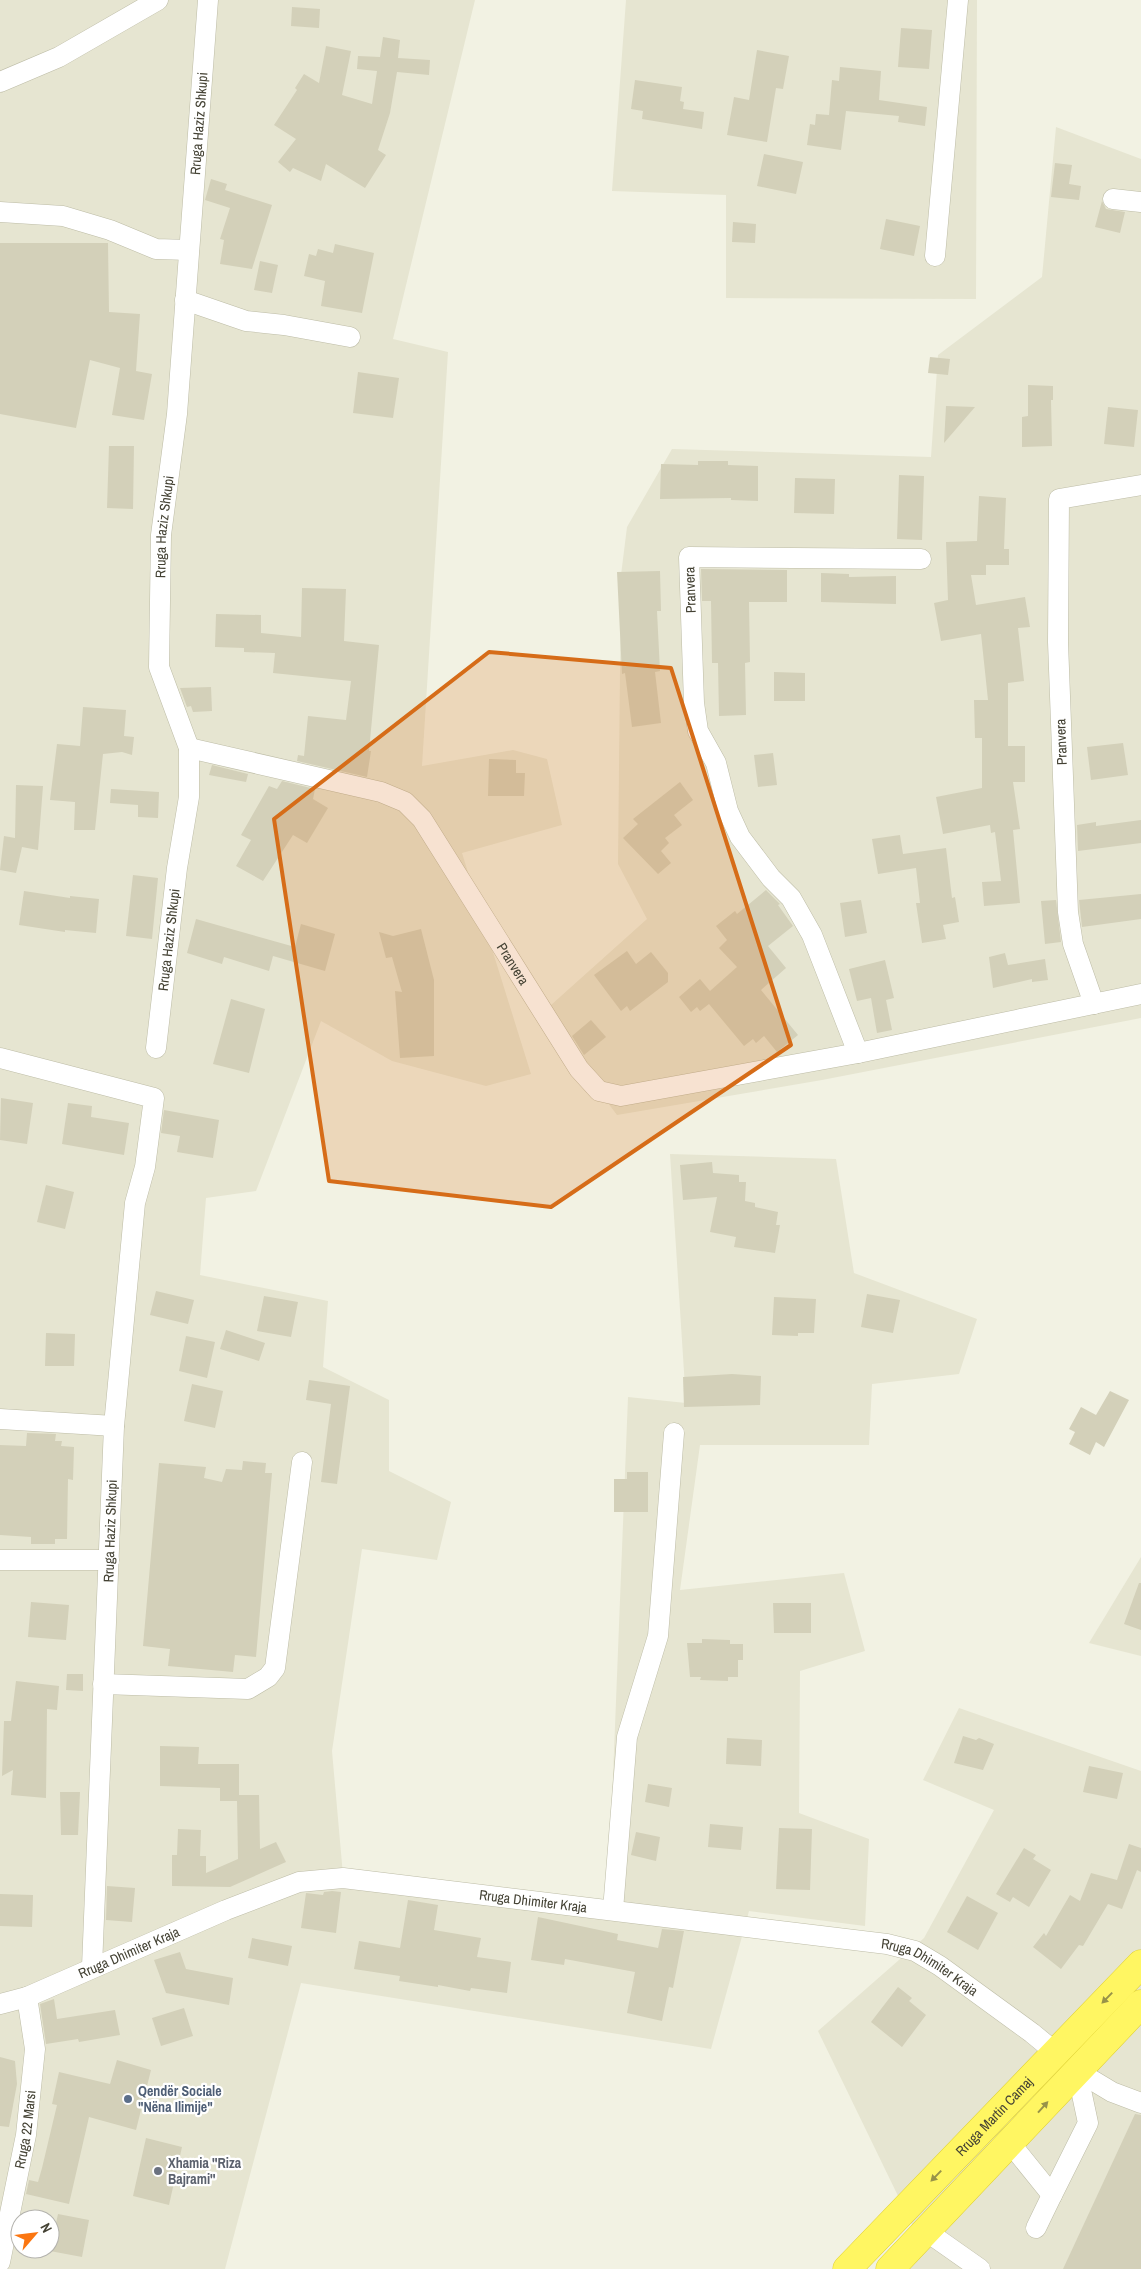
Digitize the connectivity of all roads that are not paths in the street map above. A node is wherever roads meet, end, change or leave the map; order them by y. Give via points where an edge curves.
1 (158, 0) edge
2 (208, 0) edge
3 (958, 0) edge
4 (0, 82) edge
5 (1113, 199) dead end
6 (1141, 202) edge
7 (0, 212) edge
8 (189, 250) junction
9 (935, 256) dead end
10 (185, 300) junction
11 (350, 337) dead end
12 (1141, 485) edge
13 (921, 559) dead end
14 (189, 748) junction
15 (1141, 994) edge
16 (1094, 1004) junction
17 (156, 1048) dead end
18 (858, 1054) junction
19 (0, 1058) edge
20 (0, 1420) edge
21 (114, 1426) junction
22 (674, 1433) dead end
23 (302, 1462) dead end
24 (0, 1560) edge
25 (109, 1560) junction
26 (103, 1684) junction
27 (613, 1910) junction
28 (1141, 1964) edge
29 (92, 1967) junction
30 (27, 1997) junction
31 (0, 2004) edge
32 (1141, 2004) edge
33 (1055, 2052) junction
34 (1077, 2071) junction
35 (1141, 2102) edge
36 (1010, 2143) junction
37 (1052, 2195) junction
38 (1036, 2228) dead end
39 (926, 2231) junction
40 (0, 2262) edge
41 (847, 2269) edge
42 (890, 2269) edge
43 (980, 2269) edge

1 - 4 street via 59,57
2 - 8 street, Rruga Haziz Shkupi
3 - 9 street
5 - 6 street
7 - 8 street via 63,216 110,230 156,249
8 - 10 street, Rruga Haziz Shkupi
10 - 11 street via 246,321
10 - 14 street, Rruga Haziz Shkupi via 177,414 161,535 159,667
12 - 16 street, Pranvera via 1059,499 1058,642 1068,912 1073,944
13 - 18 street, Pranvera via 689,557 694,703 698,731 716,763 728,811 740,837 771,878 791,898 809,928
14 - 17 street, Rruga Haziz Shkupi via 189,797 177,868
14 - 18 street, Pranvera via 381,792 405,802 422,819 579,1068 599,1091 621,1096
15 - 16 street, Pranvera
16 - 18 street, Pranvera
19 - 21 street, Rruga Haziz Shkupi via 154,1098 145,1167 135,1203
20 - 21 street
21 - 25 street, Rruga Haziz Shkupi
22 - 27 street via 658,1636 626,1737
23 - 26 street via 275,1668 268,1677 248,1689
24 - 25 street
25 - 26 street, Rruga Haziz Shkupi
26 - 29 street, Rruga Haziz Shkupi
27 - 29 street, Rruga Dhimiter Kraja via 343,1878 308,1881 226,1910
27 - 33 street, Rruga Dhimiter Kraja via 887,1944 915,1951
28 -> 33 highway, Rruga Martin Camaj
29 - 30 street, Rruga Dhimiter Kraja
30 - 31 street, Rruga Dhimiter Kraja
30 - 40 street, Rruga 22 Marsi via 35,2049 27,2125
32 - 34 highway, Rruga Martin Camaj
33 -> 41 highway, Rruga Martin Camaj
34 - 35 street via 1112,2092
36 -> 34 highway, Rruga Martin Camaj
34 - 37 street via 1088,2123
36 - 37 street
36 - 39 highway, Rruga Martin Camaj
37 - 38 street
39 - 42 highway, Rruga Martin Camaj
39 - 43 street

